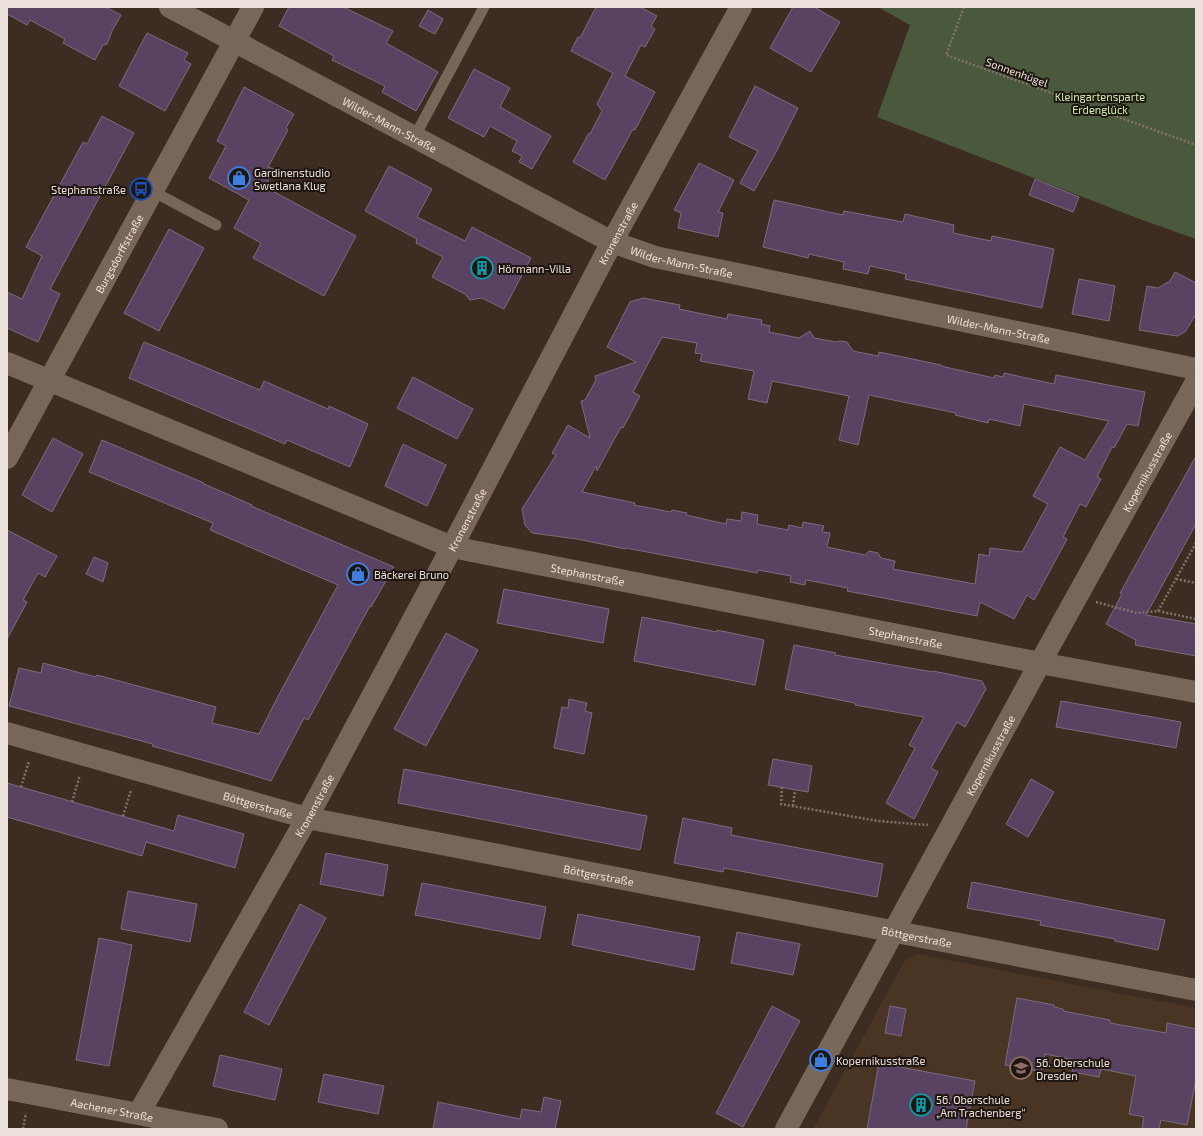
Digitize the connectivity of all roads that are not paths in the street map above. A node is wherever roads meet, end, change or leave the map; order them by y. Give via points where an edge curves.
1 (170, 7) edge
2 (253, 7) edge
3 (484, 7) edge
4 (741, 7) edge
5 (234, 42) junction
6 (414, 138) junction
7 (152, 191) junction
8 (216, 224) dead end
9 (612, 242) junction
10 (7, 363) edge
11 (1196, 369) edge
12 (49, 381) junction
13 (1196, 382) edge
14 (7, 458) edge
15 (452, 547) junction
16 (1040, 663) junction
17 (1196, 692) edge
18 (7, 733) edge
19 (307, 818) junction
20 (895, 931) junction
21 (1196, 990) edge
22 (7, 1089) edge
23 (139, 1113) junction
24 (217, 1129) edge
25 (786, 1129) edge

1 - 5 street, Wilder-Mann-Straße
2 - 5 street, Burgsdorffstraße
3 - 6 lane
4 - 9 street, Kronenstraße
5 - 6 street, Wilder-Mann-Straße
5 - 7 street, Burgsdorffstraße
6 - 9 street, Wilder-Mann-Straße
7 - 8 lane
7 - 12 street, Burgsdorffstraße
9 - 11 street, Wilder-Mann-Straße via 655,257
9 - 15 street, Kronenstraße
10 - 12 street, Stephanstraße
12 - 14 street, Burgsdorffstraße
12 - 15 street, Stephanstraße
13 - 16 street, Kopernikusstraße
15 - 16 street, Stephanstraße
15 - 19 street, Kronenstraße
16 - 17 street, Stephanstraße
16 - 20 street, Kopernikusstraße
18 - 19 street, Böttgerstraße
19 - 20 street, Böttgerstraße
19 - 23 street, Kronenstraße
20 - 21 street, Böttgerstraße
20 - 25 street, Kopernikusstraße
22 - 23 street, Aachener Straße
23 - 24 street, Aachener Straße

